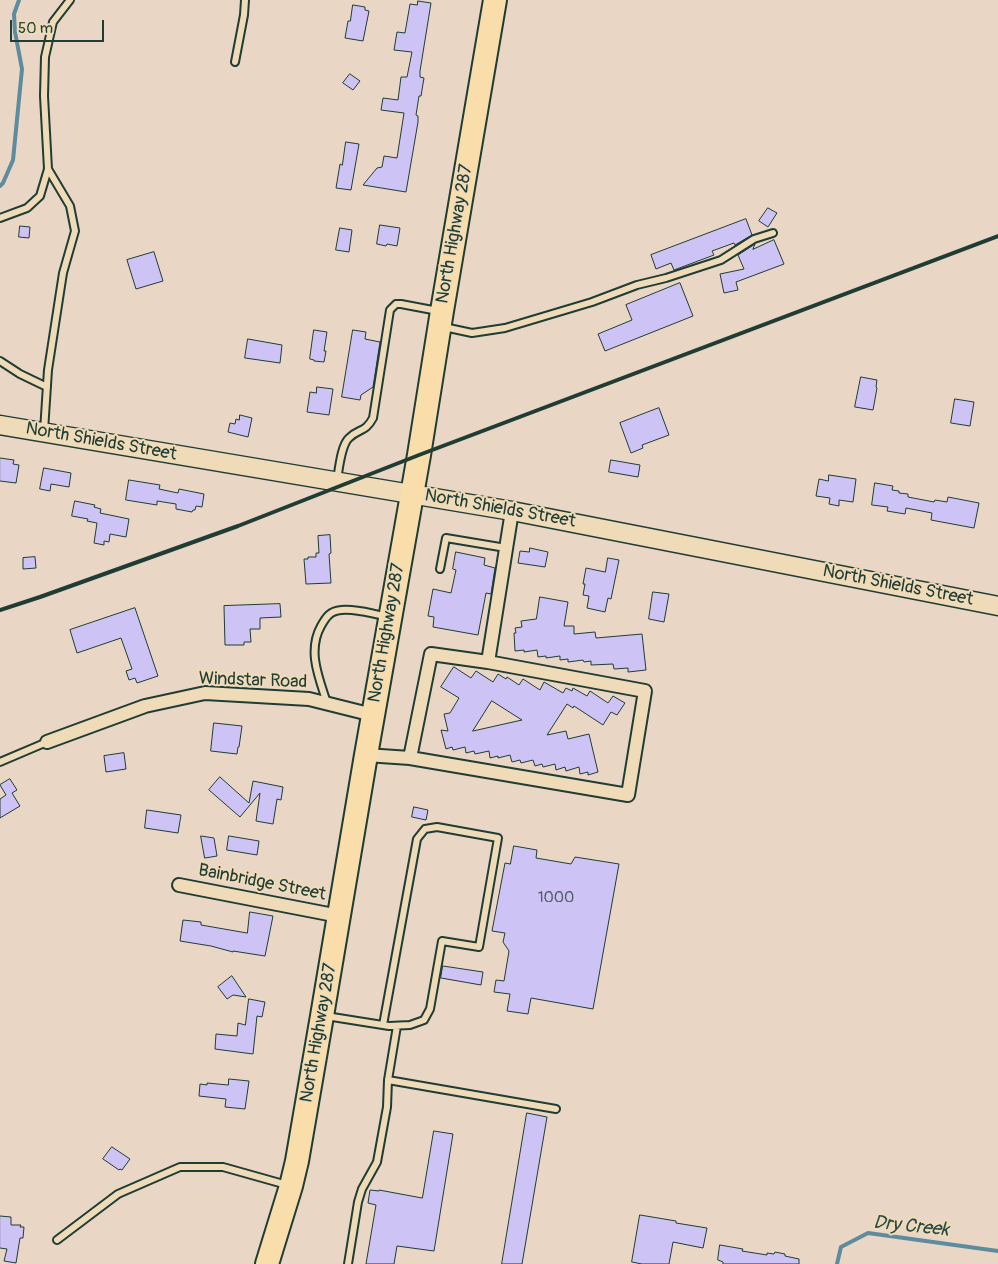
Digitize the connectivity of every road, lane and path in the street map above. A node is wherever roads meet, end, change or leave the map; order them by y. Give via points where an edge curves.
1 (70, 0) edge
2 (245, 0) edge
3 (495, 0) edge
4 (235, 62) dead end
5 (48, 169) junction
6 (0, 218) edge
7 (773, 233) dead end
8 (441, 319) junction
9 (0, 361) edge
10 (9, 367) junction
11 (0, 368) edge
12 (47, 388) junction
13 (0, 425) edge
14 (44, 432) junction
15 (336, 481) junction
16 (412, 493) junction
17 (512, 511) junction
18 (506, 548) junction
19 (440, 569) dead end
20 (998, 606) edge
21 (390, 617) junction
22 (488, 662) junction
23 (327, 703) junction
24 (373, 715) junction
25 (47, 742) joint
26 (366, 755) junction
27 (410, 758) junction
28 (0, 762) edge
29 (178, 884) dead end
30 (339, 916) junction
31 (322, 1016) junction
32 (383, 1025) junction
33 (397, 1026) junction
34 (388, 1080) junction
35 (556, 1108) dead end
36 (291, 1186) junction
37 (57, 1240) dead end
38 (267, 1264) edge
39 (348, 1264) edge

1 - 5 lane via 52,22 44,57
2 - 4 lane
3 - 8 highway, North Highway 287
5 - 6 lane via 40,196 27,208
5 - 12 lane via 70,206 76,230 63,273
7 - 8 lane via 754,239 722,260 504,328 472,333
8 - 15 lane via 401,304 390,310 373,418 364,430 344,445
8 - 16 highway, North Highway 287
9 - 10 lane
10 - 11 lane
10 - 12 lane
12 - 14 lane
13 - 14 street, North Shields Street
14 - 15 street, North Shields Street
15 - 16 street, North Shields Street
16 - 17 street, North Shields Street
16 - 21 highway, North Highway 287
17 - 18 street
17 - 20 street, North Shields Street
18 - 19 lane via 446,538
18 - 22 street
21 - 23 lane via 339,610 324,619 317,632 314,652 316,670
21 - 24 highway, North Highway 287
22 - 27 street via 431,654
22 - 27 street via 645,691 628,795
23 - 24 street, Windstar Road
23 - 25 street, Windstar Road via 309,699 205,693 145,706
24 - 26 highway, North Highway 287
25 - 28 lane
26 - 27 street
26 - 30 highway, North Highway 287
29 - 30 street, Bainbridge Street
30 - 31 highway, North Highway 287
31 - 32 lane
31 - 36 highway, North Highway 287
32 - 33 lane
32 - 33 lane via 416,839 425,829 437,827 498,838 479,947 442,941 430,1009 424,1020
33 - 34 lane
34 - 35 lane
34 - 39 lane via 387,1107 377,1162 358,1202
36 - 37 lane via 223,1168 180,1167 118,1194
36 - 38 highway, North Highway 287

